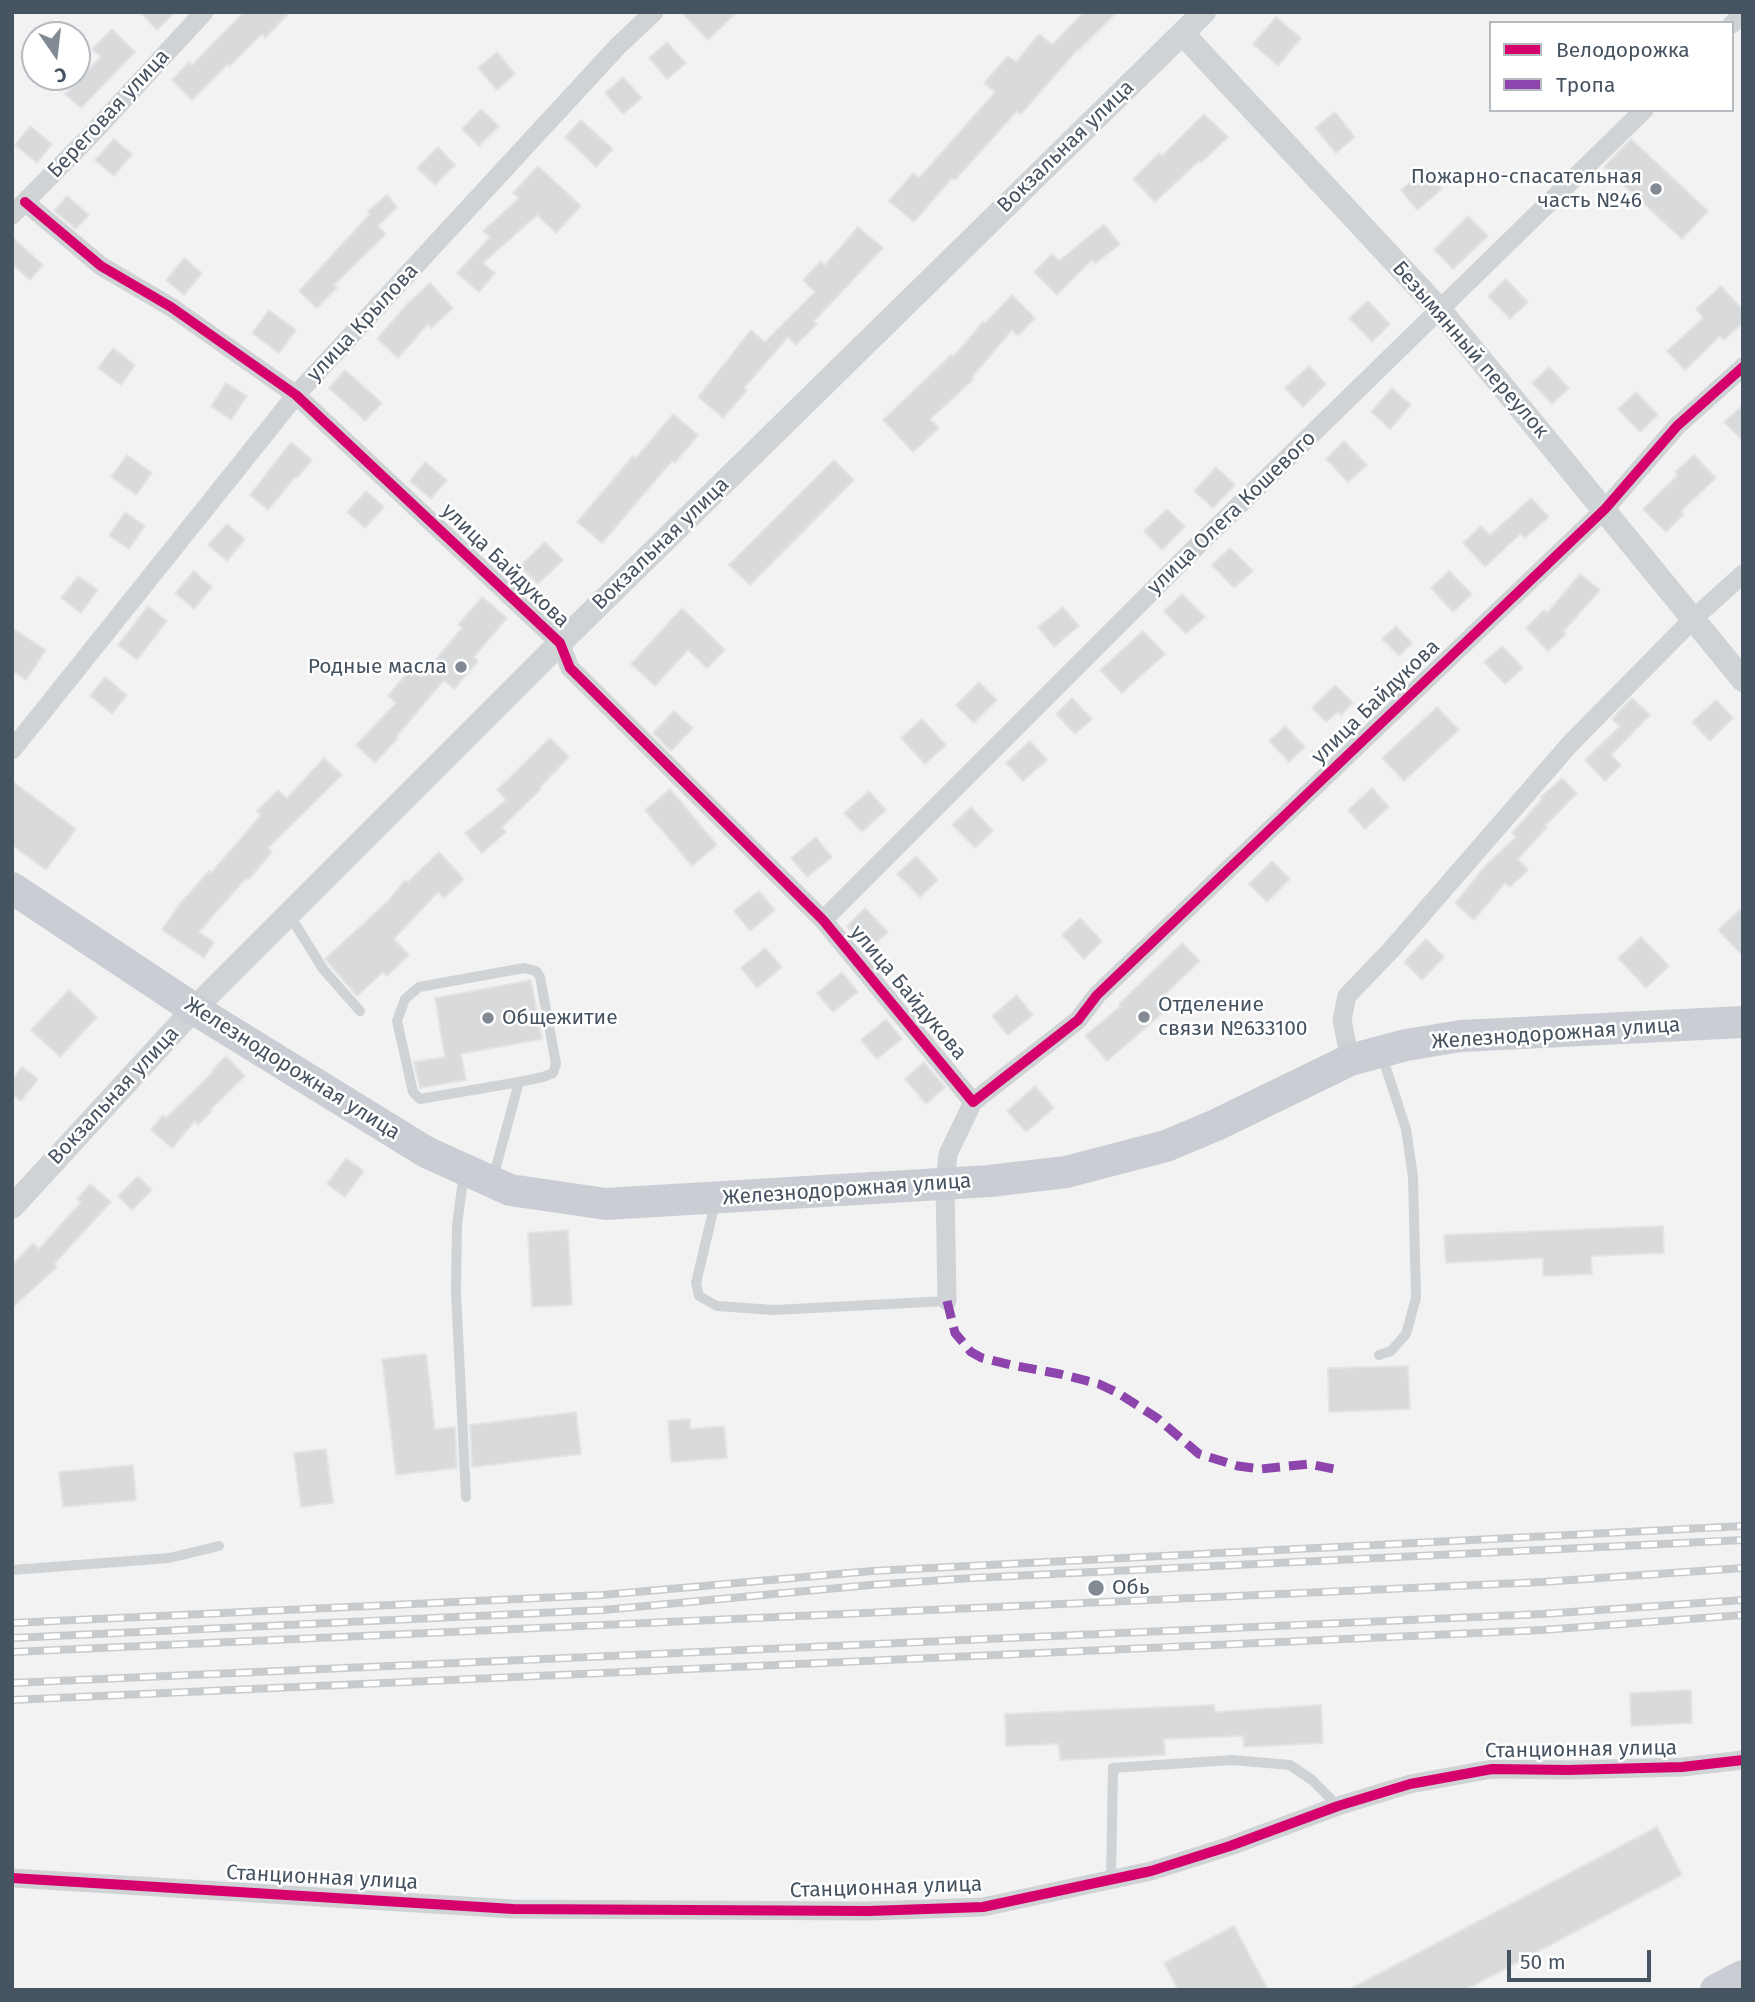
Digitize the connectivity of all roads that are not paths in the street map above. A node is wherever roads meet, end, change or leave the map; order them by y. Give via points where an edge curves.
1 (204, 12) edge
2 (654, 12) edge
3 (1204, 12) edge
4 (1182, 34) junction
5 (1642, 112) edge
6 (19, 209) edge
7 (1440, 310) junction
8 (1743, 367) edge
9 (296, 395) junction
10 (1605, 509) junction
11 (1743, 574) edge
12 (1694, 618) junction
13 (560, 643) junction
14 (1743, 680) edge
15 (12, 750) edge
16 (12, 888) edge
17 (289, 914) junction
18 (823, 920) junction
19 (194, 1009) junction
20 (360, 1010) dead end
21 (1743, 1022) edge
22 (1381, 1052) junction
23 (1350, 1060) junction
24 (519, 1082) junction
25 (973, 1102) junction
26 (478, 1175) junction
27 (944, 1184) junction
28 (716, 1199) junction
29 (12, 1207) edge
30 (947, 1301) joint
31 (1379, 1355) dead end
32 (466, 1497) dead end
33 (219, 1546) dead end
34 (12, 1570) edge
35 (1743, 1760) edge
36 (1338, 1806) junction
37 (12, 1878) edge
38 (1111, 1878) junction
39 (1743, 1976) edge
40 (1716, 1990) edge

1 - 6 street, Береговая улица
2 - 9 street, улица Крылова
3 - 4 street, Вокзальная улица
4 - 7 street, Безымянный переулок
4 - 13 street, Вокзальная улица
5 - 7 street, улица Олега Кошевого
6 - 9 street, улица Байдукова
7 - 10 street, Безымянный переулок
7 - 18 street, улица Олега Кошевого
8 - 10 street, улица Байдукова via 1677,426
9 - 13 street, улица Байдукова
9 - 15 street, улица Крылова
10 - 12 street, Безымянный переулок
10 - 25 street, улица Байдукова via 1097,995 1079,1020
11 - 12 street
12 - 14 street, Безымянный переулок
12 - 23 street via 1570,744 1347,996 1342,1020
13 - 17 street, Вокзальная улица
13 - 18 street, улица Байдукова via 569,668
16 - 19 main road, Железнодорожная улица
17 - 19 street, Вокзальная улица
17 - 20 lane via 323,969
18 - 25 street, улица Байдукова
19 - 26 main road, Железнодорожная улица via 426,1152
19 - 29 street, Вокзальная улица
21 - 22 main road, Железнодорожная улица via 1461,1036
22 - 23 main road, Железнодорожная улица
22 - 31 lane via 1406,1129 1413,1177 1416,1298 1406,1334 1391,1351
23 - 27 main road, Железнодорожная улица via 1166,1146 1066,1172
24 - 24 lane via 553,1073 556,1064 536,971 524,968 419,987 405,999 397,1021 413,1092 420,1099
24 - 26 lane
25 - 27 street via 948,1154
26 - 28 main road, Железнодорожная улица via 510,1190 606,1204
26 - 32 lane via 457,1225
27 - 28 main road, Железнодорожная улица
27 - 30 street
28 - 30 lane via 696,1283 699,1296 717,1306 774,1310
33 - 34 lane via 169,1558
35 - 36 street, Станционная улица via 1682,1767 1492,1769 1410,1784
36 - 38 street, Станционная улица via 1230,1846 1151,1871
36 - 38 lane via 1290,1765 1232,1760 1114,1768
37 - 38 street, Станционная улица via 513,1909 716,1911 983,1907
39 - 40 main road

